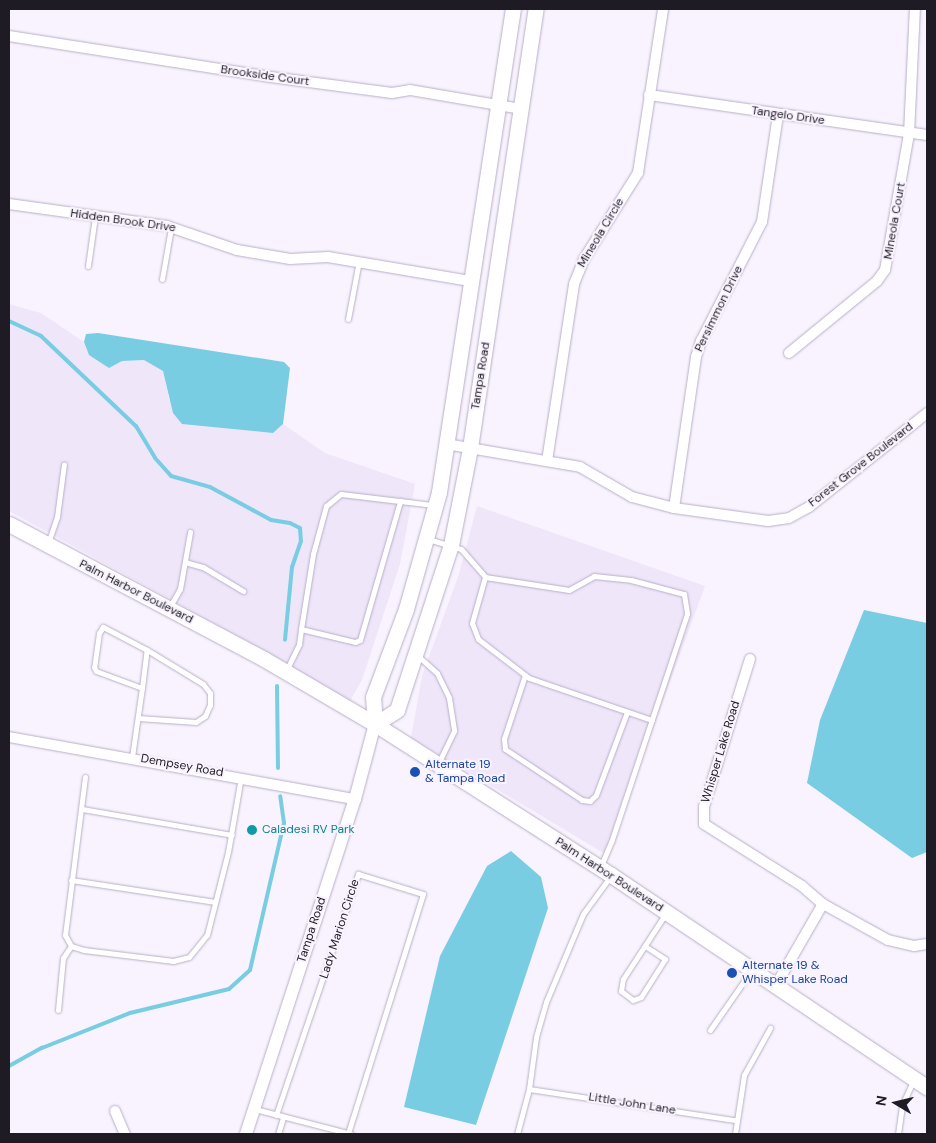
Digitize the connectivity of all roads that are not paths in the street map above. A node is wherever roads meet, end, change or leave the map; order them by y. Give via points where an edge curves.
1 (513, 9) edge
2 (536, 9) edge
3 (663, 9) edge
4 (915, 9) edge
5 (9, 36) edge
6 (649, 95) junction
7 (499, 106) junction
8 (521, 109) junction
9 (778, 115) junction
10 (909, 134) junction
11 (927, 135) edge
12 (9, 204) edge
13 (95, 216) junction
14 (172, 227) junction
15 (359, 261) junction
16 (88, 266) dead end
17 (162, 279) dead end
18 (470, 280) junction
19 (348, 319) dead end
20 (789, 353) dead end
21 (927, 413) edge
22 (446, 444) junction
23 (470, 448) junction
24 (547, 461) junction
25 (64, 464) dead end
26 (400, 501) junction
27 (435, 506) junction
28 (674, 508) junction
29 (9, 524) edge
30 (190, 532) dead end
31 (426, 538) junction
32 (450, 545) junction
33 (47, 546) junction
34 (185, 562) junction
35 (485, 577) junction
36 (243, 591) dead end
37 (169, 609) junction
38 (301, 629) junction
39 (147, 650) junction
40 (415, 655) junction
41 (750, 659) dead end
42 (286, 671) junction
43 (525, 675) junction
44 (142, 688) junction
45 (627, 712) junction
46 (138, 718) junction
47 (652, 720) junction
48 (374, 724) junction
49 (9, 738) edge
50 (132, 757) junction
51 (438, 765) junction
52 (241, 776) junction
53 (85, 777) dead end
54 (355, 799) junction
55 (82, 810) junction
56 (232, 835) junction
57 (605, 871) junction
58 (71, 880) junction
59 (215, 902) junction
60 (823, 904) junction
61 (666, 913) junction
62 (927, 944) edge
63 (71, 946) junction
64 (644, 946) junction
65 (751, 970) junction
66 (775, 987) junction
67 (58, 1010) dead end
68 (770, 1028) dead end
69 (710, 1030) dead end
70 (914, 1078) junction
71 (927, 1087) edge
72 (529, 1089) junction
73 (254, 1108) junction
74 (115, 1111) dead end
75 (276, 1115) junction
76 (282, 1118) junction
77 (735, 1120) junction
78 (125, 1134) edge
79 (246, 1134) edge
80 (278, 1134) edge
81 (349, 1134) edge
82 (518, 1134) edge
83 (735, 1134) edge
84 (898, 1134) edge

1 - 7 main road, Tampa Road
2 - 8 main road, Tampa Road
3 - 6 street, Mineola Circle
4 - 10 street
5 - 7 street, Brookside Court via 271,77 392,93 410,90
6 - 9 street, Tangelo Drive
6 - 24 street, Mineola Circle via 638,173 579,269
7 - 8 street, Brookside Court
7 - 18 main road, Tampa Road
8 - 23 main road, Tampa Road
9 - 10 street, Tangelo Drive
9 - 28 street, Persimmon Drive via 762,222 701,341 696,358
10 - 11 street, Tangelo Drive
10 - 20 street, Mineola Court via 885,270 877,281
12 - 13 street, Hidden Brook Drive
13 - 14 street, Hidden Brook Drive
13 - 16 lane
14 - 15 street, Hidden Brook Drive via 237,250 290,259 328,257
14 - 17 lane
15 - 18 street, Hidden Brook Drive
15 - 19 lane
18 - 22 main road, Tampa Road
21 - 28 street, Forest Grove Boulevard via 809,507 789,518 768,521
22 - 23 street, Forest Grove Boulevard
22 - 27 main road, Tampa Road
23 - 24 street, Forest Grove Boulevard
23 - 32 main road, Tampa Road
24 - 28 street, Forest Grove Boulevard via 580,467 632,497
25 - 33 lane via 57,517
26 - 27 lane
26 - 38 lane via 341,494 326,506 312,554
26 - 38 lane via 360,640 355,642
27 - 31 main road, Tampa Road
29 - 33 main road, Palm Harbor Boulevard
30 - 34 lane
31 - 32 lane
31 - 48 main road, Tampa Road via 406,609 373,697
32 - 35 lane via 461,549
32 - 40 main road, Tampa Road
33 - 37 main road, Palm Harbor Boulevard
34 - 36 lane via 203,567
34 - 37 lane via 180,589
35 - 43 lane via 472,623 478,639
35 - 47 lane via 569,590 594,576 631,580 684,594 687,614
37 - 42 main road, Palm Harbor Boulevard
38 - 42 lane
39 - 44 lane
39 - 44 lane via 110,629 103,628 99,633 96,671
39 - 46 lane via 203,684 210,694 210,705 205,716 196,722
40 - 48 main road, Tampa Road via 397,710
40 - 51 lane via 430,665 449,698 454,730
41 - 60 street, Whisper Lake Road via 704,807 704,824 802,886
42 - 48 main road, Palm Harbor Boulevard
43 - 45 lane
43 - 45 lane via 504,739 505,749 582,800 590,801 596,795
44 - 46 lane
45 - 47 lane
46 - 50 lane
47 - 57 lane
48 - 51 main road, Palm Harbor Boulevard
48 - 54 street, Tampa Road
49 - 50 street, Dempsey Road
50 - 52 street, Dempsey Road
51 - 57 main road, Palm Harbor Boulevard
52 - 54 street, Dempsey Road
52 - 56 lane
53 - 55 lane
54 - 73 street, Tampa Road
55 - 56 lane
55 - 58 lane
56 - 59 lane
57 - 61 main road, Palm Harbor Boulevard
57 - 72 lane via 555,978 536,1037
58 - 59 lane
58 - 63 lane via 65,935
59 - 63 lane via 207,935 189,957 172,961
60 - 62 street, Whisper Lake Road via 888,940 914,946
60 - 66 street
61 - 64 lane
61 - 65 main road, Palm Harbor Boulevard
63 - 67 lane via 63,958
64 - 64 lane via 621,984 621,991 633,1000 642,997 665,959
65 - 66 main road, Palm Harbor Boulevard
65 - 69 lane
66 - 70 main road, Palm Harbor Boulevard
68 - 77 lane via 744,1075
70 - 71 main road, Palm Harbor Boulevard
70 - 84 lane via 902,1105
72 - 77 lane, Little John Lane
72 - 82 lane
73 - 75 lane
73 - 79 street, Tampa Road
74 - 78 street
75 - 76 lane
75 - 81 lane, Lady Marion Circle via 358,874 423,894
76 - 80 lane
76 - 81 lane
77 - 83 lane

